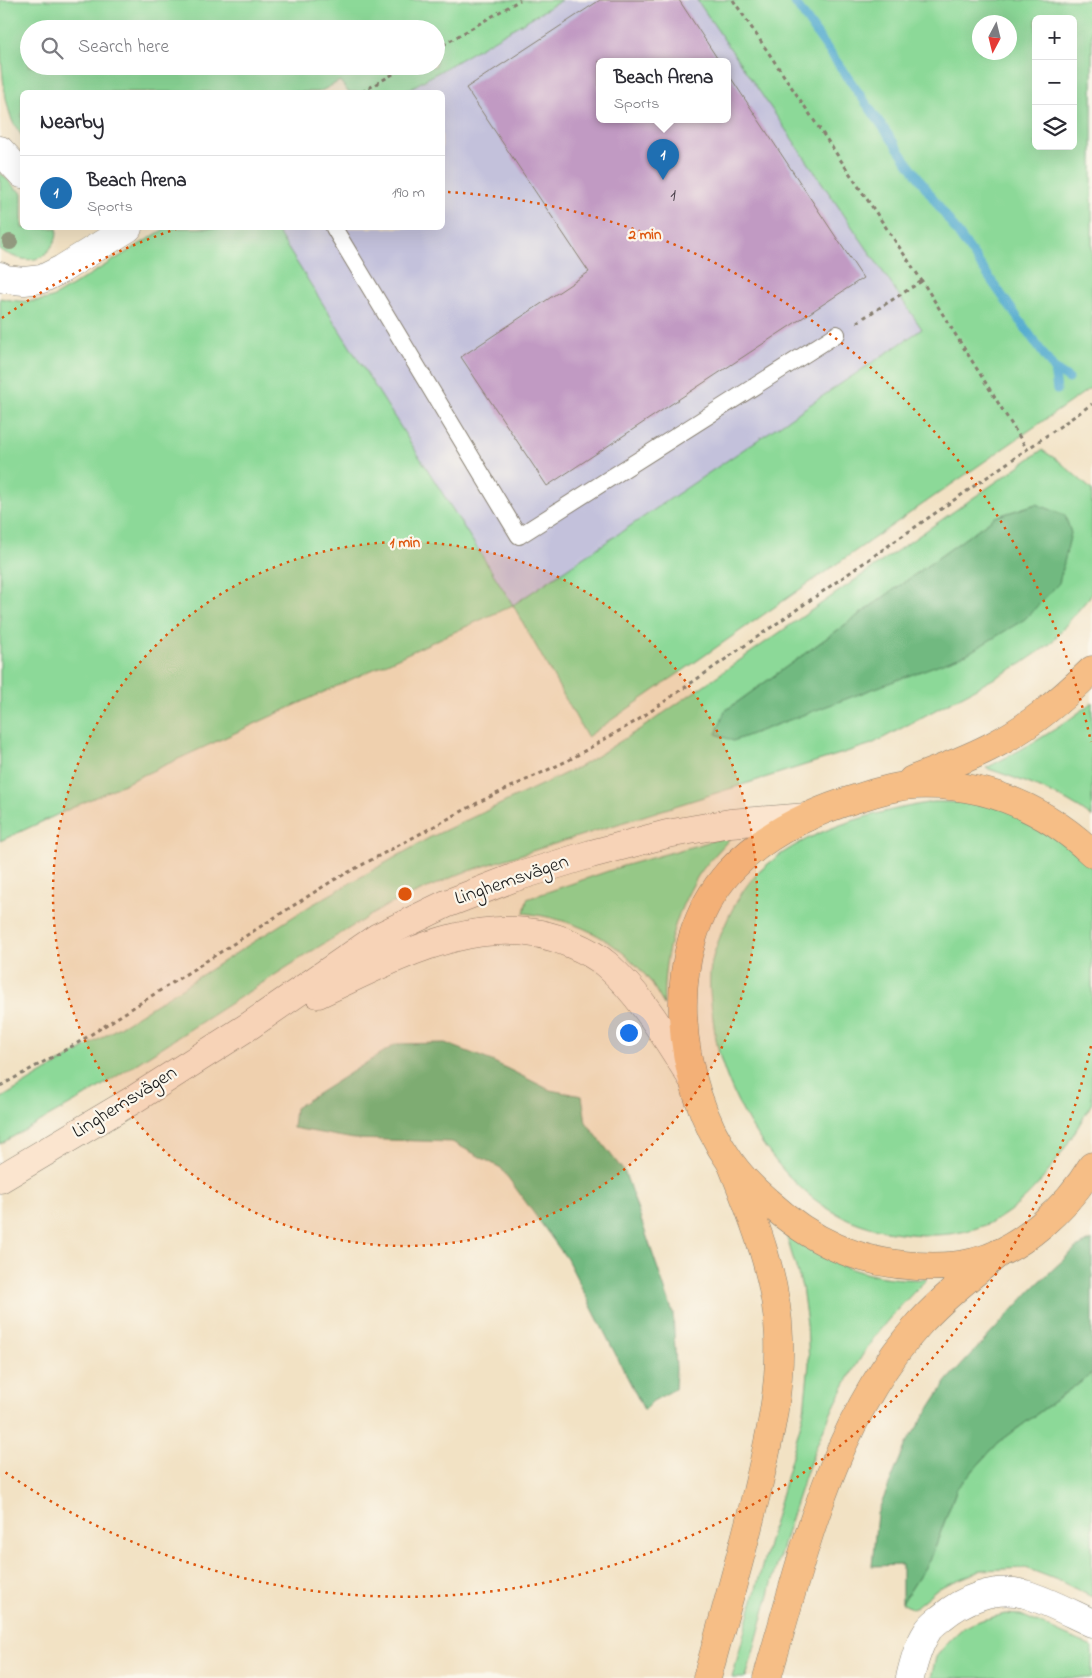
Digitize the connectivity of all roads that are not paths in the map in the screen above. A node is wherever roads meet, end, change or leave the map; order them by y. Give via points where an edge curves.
1 (0, 150) edge
2 (20, 172) edge
3 (118, 230) edge
4 (335, 230) edge
5 (0, 276) edge
6 (837, 334) road end
7 (1092, 670) edge
8 (892, 788) junction
9 (806, 817) junction
10 (1092, 853) edge
11 (249, 1026) junction
12 (691, 1078) junction
13 (732, 1165) junction
14 (1092, 1166) edge
15 (0, 1179) edge
16 (1092, 1187) edge
17 (1066, 1200) junction
18 (1000, 1253) junction
19 (1092, 1623) edge
20 (707, 1678) edge
21 (767, 1678) edge
22 (910, 1678) edge

1 - 2 street
3 - 5 street via 62,270 42,279 24,281
4 - 6 lane via 519,536
7 - 8 main road via 1030,723 994,745
8 - 9 main road
8 - 10 main road via 913,785 956,787 1003,797 1044,815
9 - 11 main road, Linghemsvägen via 730,823 667,834 514,878 446,904 378,937
9 - 12 main road via 745,856 727,874 698,922 691,946 684,1000 684,1029
11 - 12 main road, Linghemsvägen via 427,946 479,932 533,932 581,948 606,964 633,992
11 - 15 main road, Linghemsvägen
12 - 13 main road via 708,1122
13 - 18 main road via 758,1194 804,1231 834,1248 867,1260 937,1267 974,1262
13 - 20 main road via 749,1206 770,1280 779,1336 779,1374 770,1435
14 - 17 main road
16 - 17 main road
17 - 18 main road via 1044,1222
18 - 21 main road via 920,1323 882,1372 858,1414 829,1476
19 - 22 street via 1024,1594 997,1592 971,1598 952,1609 928,1630 916,1652

